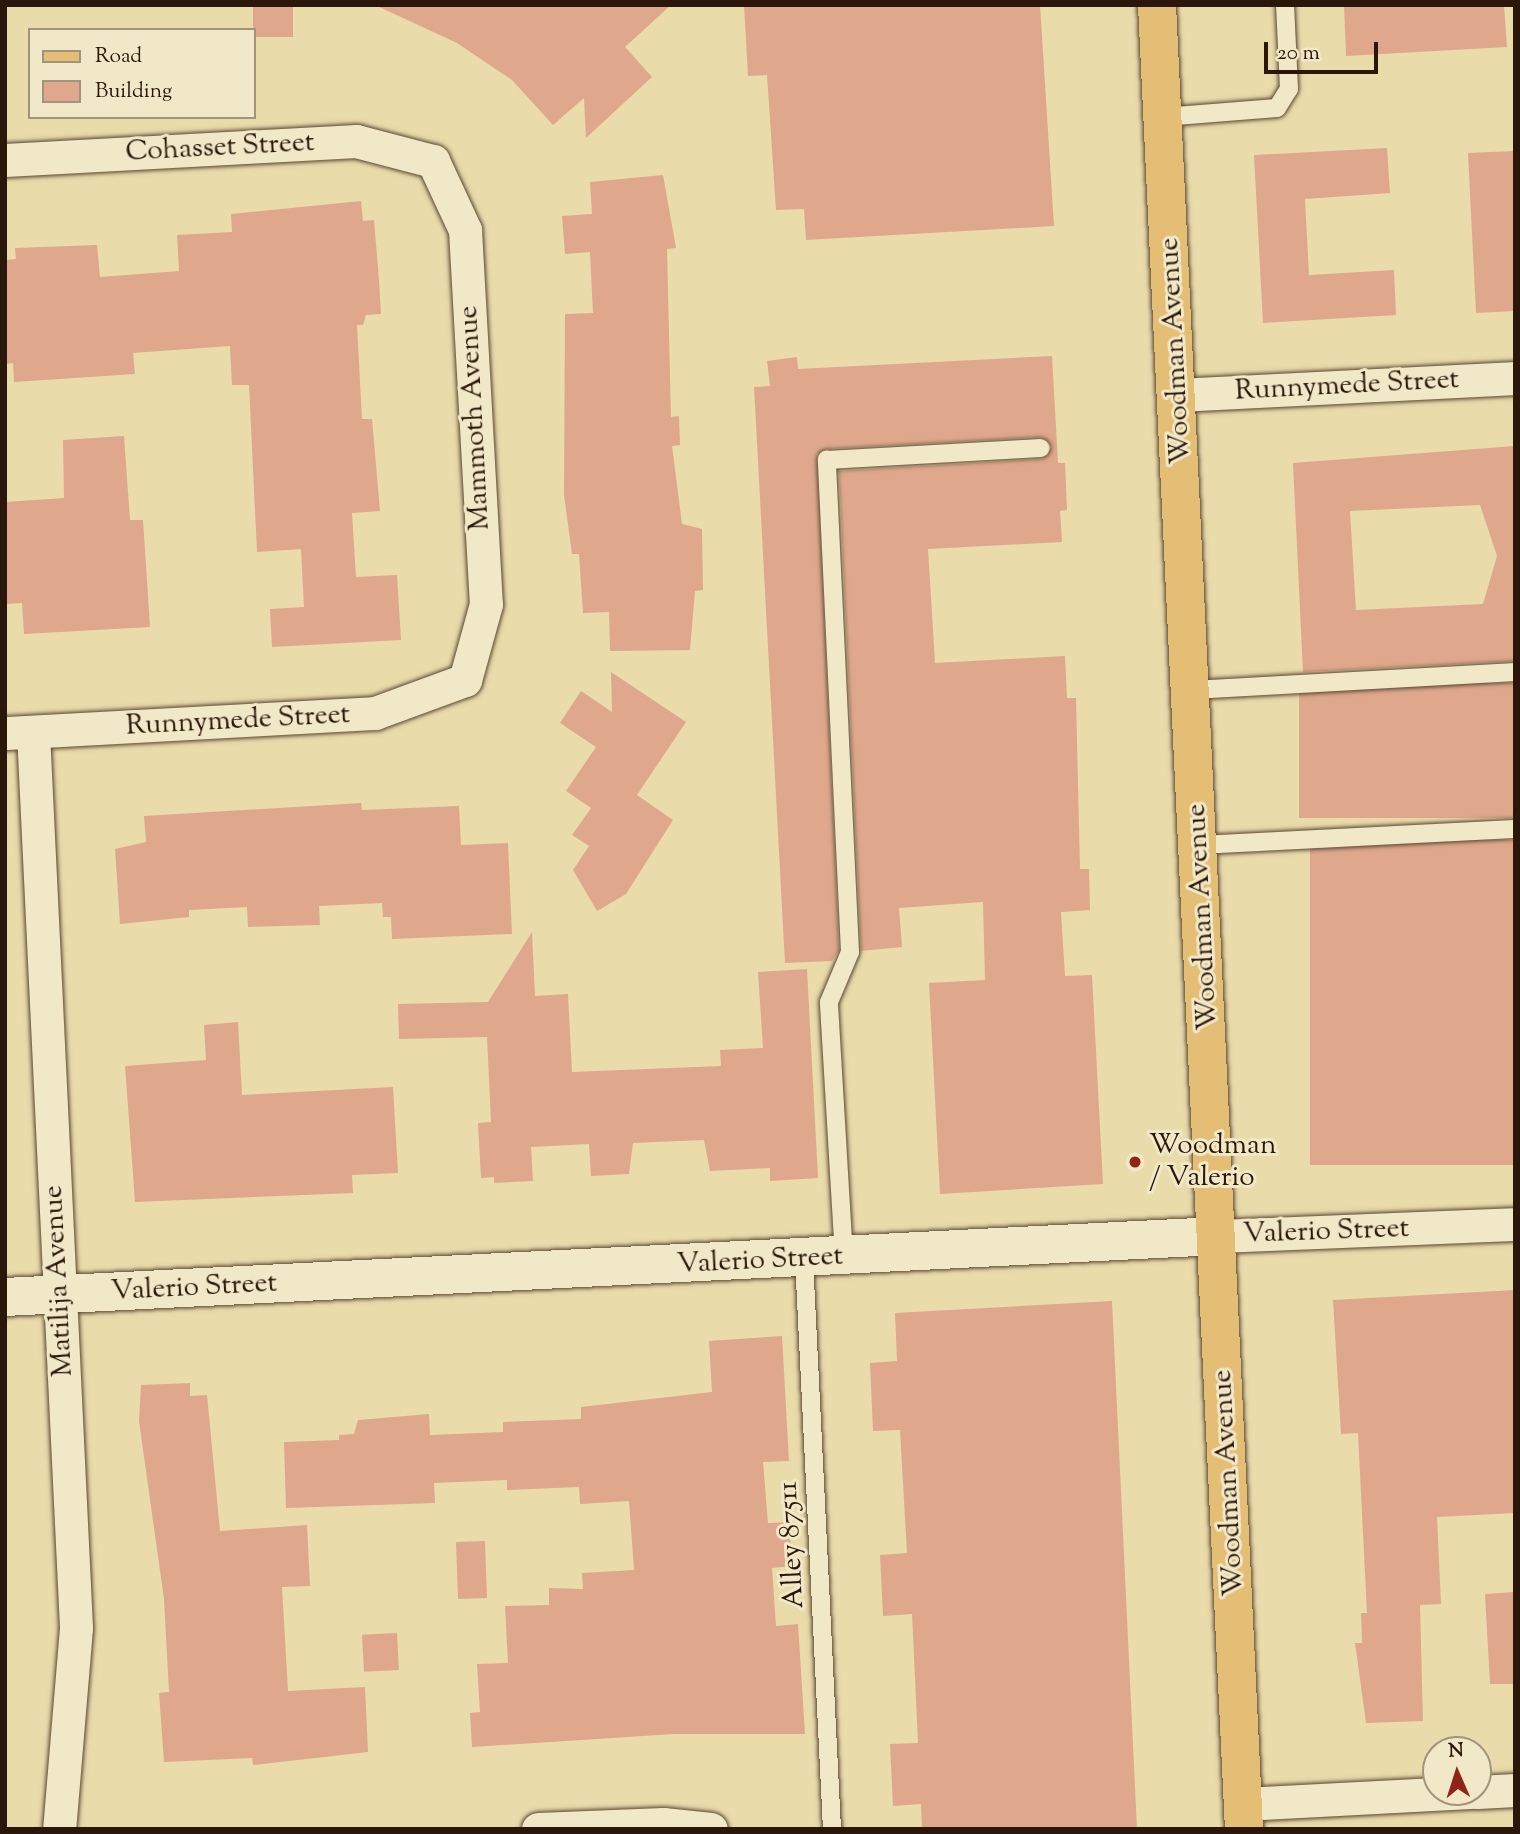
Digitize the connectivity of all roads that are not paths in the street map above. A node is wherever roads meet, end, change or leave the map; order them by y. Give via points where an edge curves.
1 (1157, 5) edge
2 (1285, 5) edge
3 (1163, 117) junction
4 (5, 160) edge
5 (433, 161) joint
6 (1515, 378) edge
7 (1179, 395) junction
8 (1041, 448) dead end
9 (1515, 672) edge
10 (466, 680) joint
11 (1192, 690) junction
12 (19, 733) edge
13 (1515, 829) edge
14 (1199, 845) junction
15 (1515, 1224) edge
16 (1217, 1236) junction
17 (844, 1257) junction
18 (804, 1259) junction
19 (60, 1294) junction
20 (5, 1297) edge
21 (1515, 1790) edge
22 (1492, 1791) edge
23 (1422, 1798) edge
24 (1243, 1816) edge
25 (59, 1829) edge
26 (538, 1829) edge
27 (711, 1829) edge
28 (832, 1829) edge

1 - 3 main road, Woodman Avenue
2 - 3 lane via 1289,89 1277,108
3 - 7 main road, Woodman Avenue
4 - 5 street, Cohasset Street via 356,141
5 - 10 street, Mammoth Avenue via 465,230 466,244 486,604
6 - 7 street, Runnymede Street
7 - 11 main road, Woodman Avenue
8 - 17 lane via 827,460 850,952 829,1002
9 - 11 lane
10 - 12 street, Runnymede Street via 375,713
11 - 14 main road, Woodman Avenue
12 - 19 street, Matilija Avenue
13 - 14 lane
14 - 16 main road, Woodman Avenue
15 - 16 street, Valerio Street
16 - 17 street, Valerio Street
16 - 24 main road, Woodman Avenue
17 - 18 street, Valerio Street
18 - 19 street, Valerio Street
18 - 28 lane, Alley 87511
19 - 20 street, Valerio Street
19 - 25 street, Matilija Avenue via 76,1628
21 - 22 street
23 - 24 street
26 - 27 street via 663,1824

